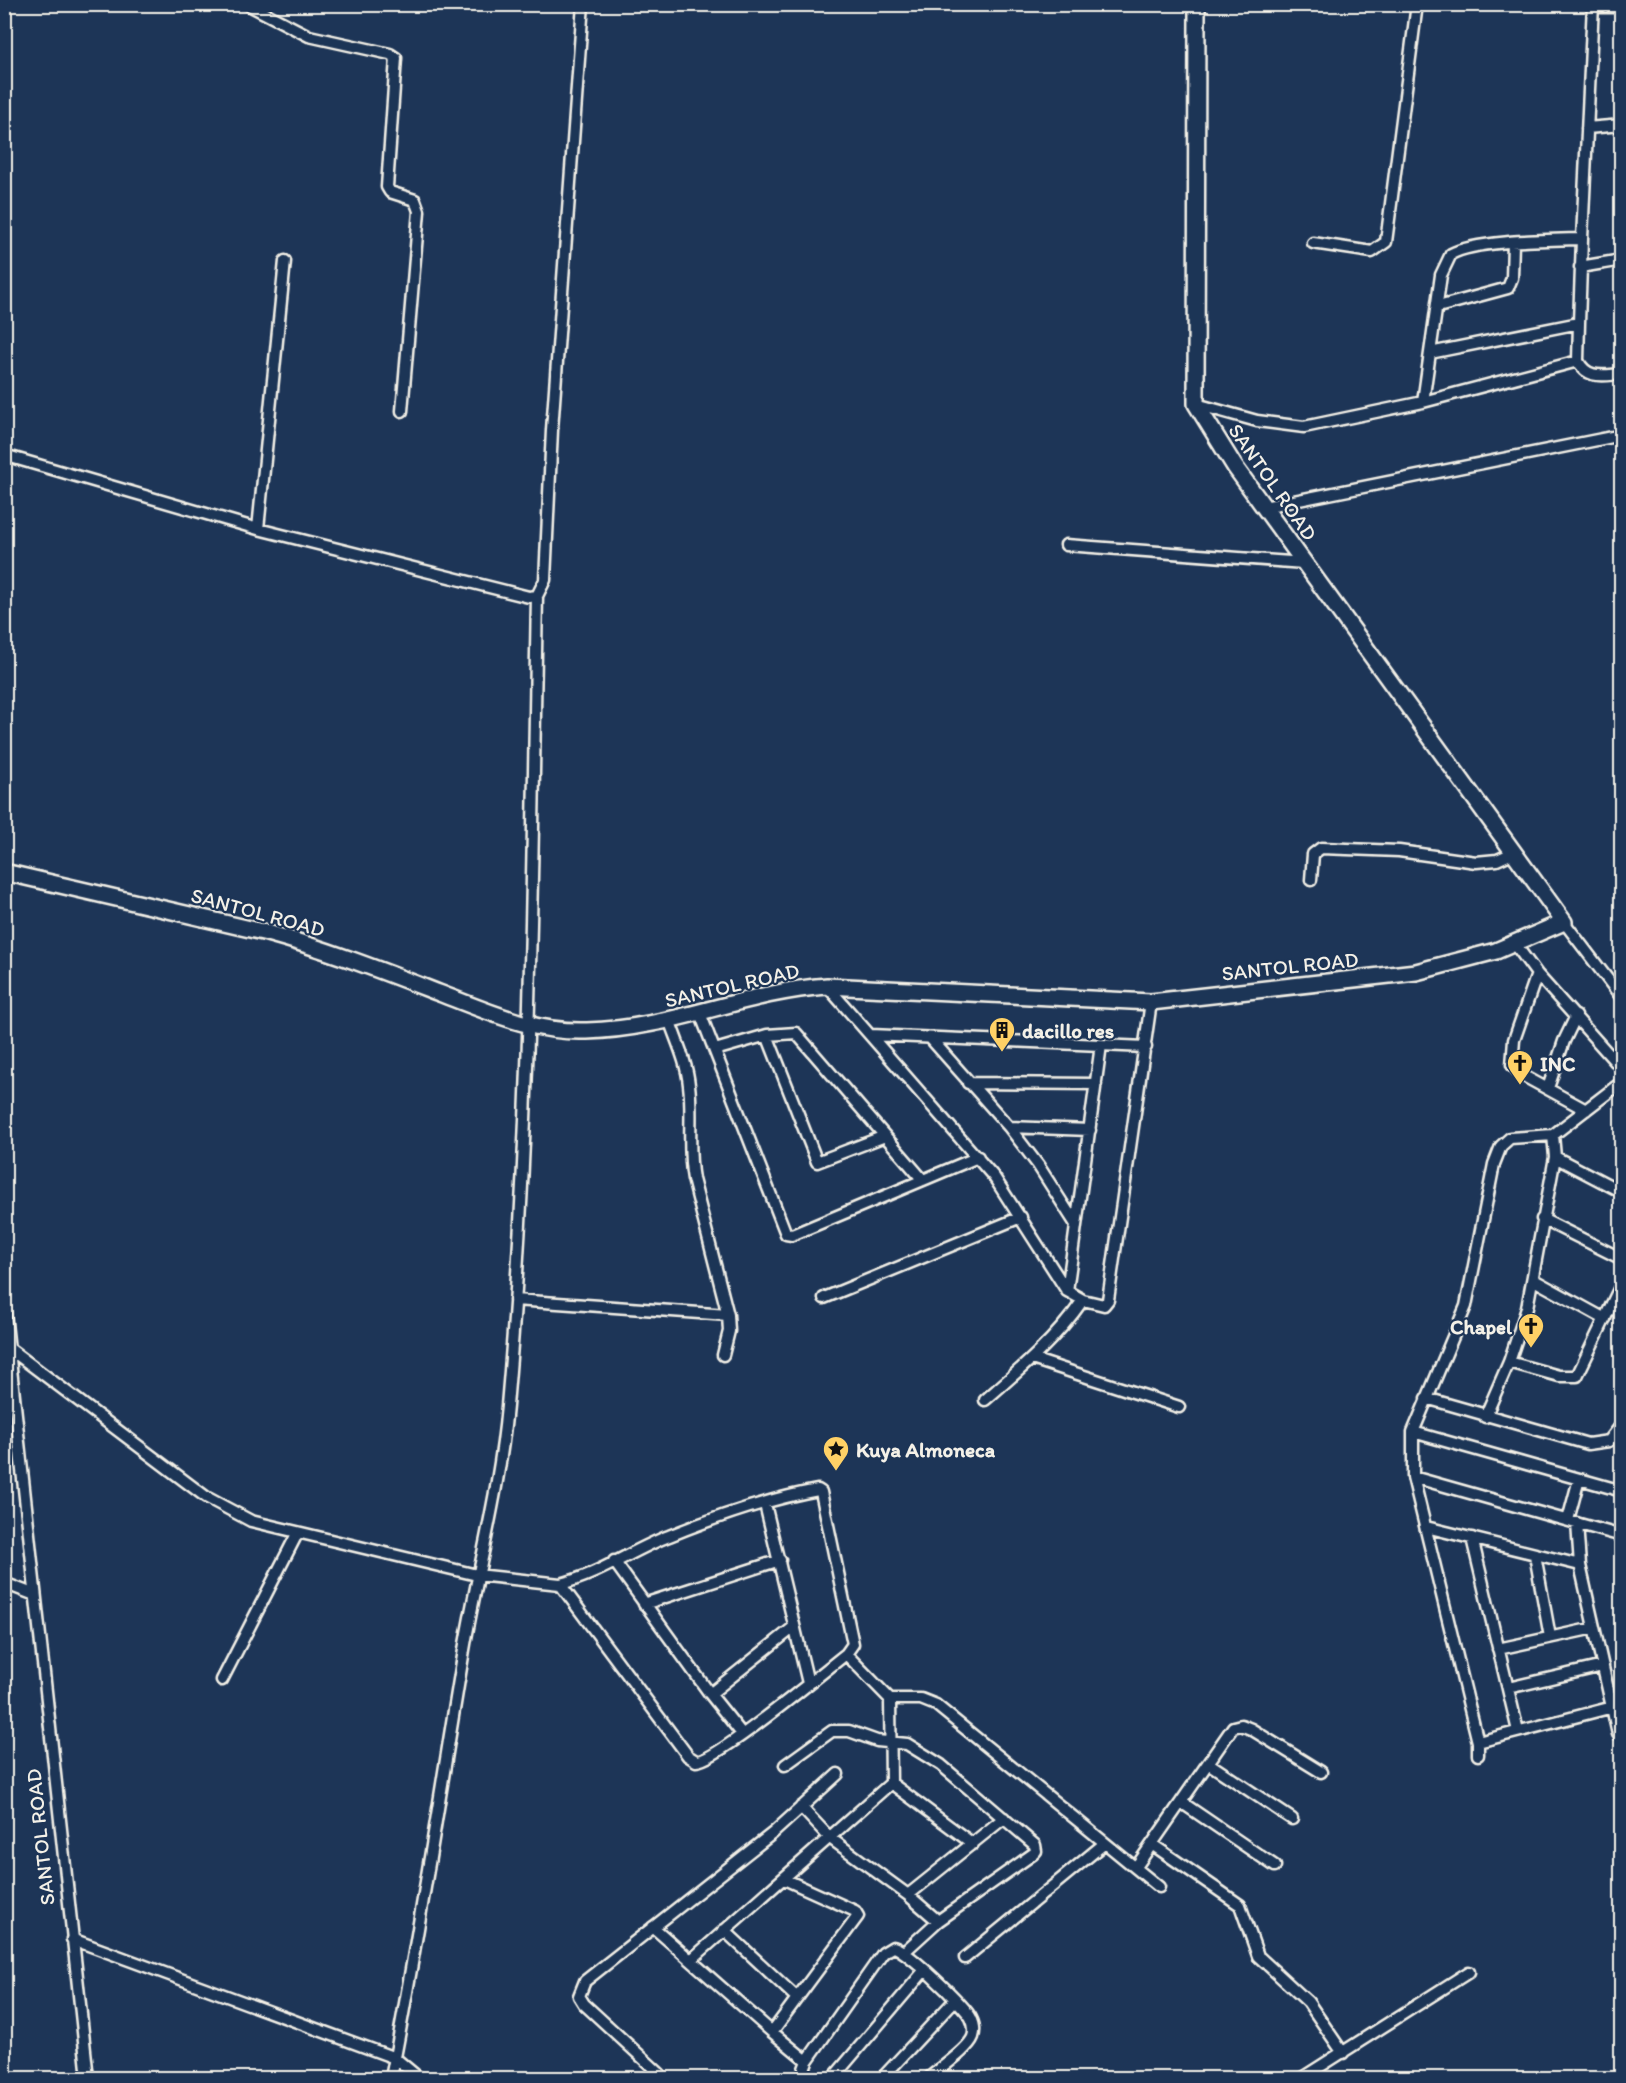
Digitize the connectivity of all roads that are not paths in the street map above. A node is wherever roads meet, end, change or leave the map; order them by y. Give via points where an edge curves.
1 (246, 4) edge
2 (583, 4) edge
3 (1197, 4) edge
4 (1418, 4) edge
5 (1593, 6) edge
6 (1622, 7) edge
7 (1622, 126) edge
8 (1587, 128) junction
9 (1582, 239) junction
10 (1513, 242) junction
11 (1313, 243) dead end
12 (1622, 260) edge
13 (285, 261) dead end
14 (1580, 267) junction
15 (1438, 307) junction
16 (1579, 323) junction
17 (1430, 353) junction
18 (1578, 361) junction
19 (1622, 374) edge
20 (1423, 402) junction
21 (1196, 404) junction
22 (402, 411) dead end
23 (1622, 435) edge
24 (4, 455) edge
25 (1264, 507) junction
26 (258, 529) junction
27 (1066, 545) dead end
28 (1304, 563) junction
29 (537, 596) junction
30 (1515, 852) junction
31 (4, 872) edge
32 (1311, 880) dead end
33 (1564, 922) junction
34 (1515, 944) junction
35 (1537, 974) junction
36 (826, 986) junction
37 (1622, 998) edge
38 (1151, 1002) junction
39 (700, 1014) junction
40 (1576, 1016) junction
41 (670, 1022) junction
42 (530, 1027) junction
43 (767, 1035) junction
44 (871, 1035) junction
45 (931, 1039) junction
46 (1101, 1045) junction
47 (1146, 1047) junction
48 (715, 1050) junction
49 (1622, 1069) edge
50 (1622, 1082) edge
51 (968, 1083) junction
52 (1096, 1084) junction
53 (1548, 1088) junction
54 (1586, 1110) junction
55 (1009, 1127) junction
56 (1090, 1130) junction
57 (1553, 1135) junction
58 (885, 1136) junction
59 (978, 1157) junction
60 (1555, 1157) junction
61 (923, 1180) junction
62 (1622, 1192) edge
63 (1021, 1217) junction
64 (1542, 1219) junction
65 (1075, 1223) junction
66 (1622, 1259) edge
67 (1534, 1280) junction
68 (1622, 1283) edge
69 (1067, 1291) junction
70 (824, 1298) dead end
71 (515, 1300) junction
72 (1083, 1300) junction
73 (4, 1304) edge
74 (728, 1315) junction
75 (1605, 1319) junction
76 (10, 1349) junction
77 (723, 1355) dead end
78 (1032, 1359) junction
79 (1509, 1362) junction
80 (1426, 1398) junction
81 (985, 1400) dead end
82 (1179, 1407) dead end
83 (1485, 1417) junction
84 (1622, 1424) edge
85 (1413, 1432) junction
86 (1413, 1477) junction
87 (1580, 1479) junction
88 (1622, 1491) edge
89 (765, 1504) junction
90 (1573, 1521) junction
91 (1426, 1527) junction
92 (297, 1534) junction
93 (1622, 1536) edge
94 (1472, 1538) junction
95 (1535, 1555) junction
96 (780, 1560) junction
97 (614, 1561) junction
98 (1581, 1565) junction
99 (477, 1575) junction
100 (4, 1582) edge
101 (560, 1584) junction
102 (34, 1595) junction
103 (644, 1604) junction
104 (794, 1627) junction
105 (1593, 1628) junction
106 (1551, 1637) junction
107 (1498, 1648) junction
108 (846, 1654) junction
109 (1603, 1666) junction
110 (222, 1680) dead end
111 (808, 1683) junction
112 (1508, 1688) junction
113 (710, 1694) junction
114 (890, 1700) junction
115 (1613, 1707) junction
116 (1518, 1731) junction
117 (742, 1734) junction
118 (1618, 1734) dead end
119 (891, 1742) junction
120 (1478, 1742) junction
121 (1478, 1755) dead end
122 (1208, 1763) junction
123 (785, 1765) dead end
124 (1321, 1772) dead end
125 (838, 1774) dead end
126 (891, 1783) junction
127 (1181, 1802) junction
128 (801, 1807) junction
129 (1004, 1818) junction
130 (1292, 1819) dead end
131 (830, 1838) junction
132 (1105, 1843) junction
133 (973, 1844) junction
134 (1153, 1845) junction
135 (1275, 1866) dead end
136 (1136, 1867) junction
137 (784, 1879) junction
138 (1159, 1887) dead end
139 (908, 1895) junction
140 (938, 1921) junction
141 (653, 1927) junction
142 (724, 1930) junction
143 (72, 1939) junction
144 (904, 1952) junction
145 (965, 1958) dead end
146 (692, 1960) junction
147 (924, 1971) junction
148 (1469, 1972) dead end
149 (797, 1998) junction
150 (955, 2000) junction
151 (772, 2032) junction
152 (1343, 2053) junction
153 (395, 2058) junction
154 (807, 2061) junction
155 (88, 2079) edge
156 (391, 2079) edge
157 (419, 2079) edge
158 (660, 2079) edge
159 (811, 2079) edge
160 (834, 2079) edge
161 (882, 2079) edge
162 (929, 2079) edge
163 (1302, 2079) edge

1 - 22 street via 309,36 396,58 387,187 390,192 415,200 419,211
2 - 29 street via 545,580
3 - 21 street, SANTOL ROAD
4 - 11 street via 1386,242 1372,252
5 - 6 street
5 - 8 street
7 - 8 street
8 - 9 street
9 - 10 street
9 - 14 street
10 - 15 street via 1451,254 1441,275
10 - 15 street via 1508,288
12 - 14 street
13 - 26 street
14 - 16 street
15 - 17 street
16 - 17 street
16 - 18 street
17 - 20 street
18 - 19 street via 1593,376
18 - 20 street
20 - 21 street via 1304,427 1257,421
21 - 25 street, SANTOL ROAD
23 - 25 street
24 - 26 street
25 - 28 street, SANTOL ROAD
26 - 29 street
27 - 28 street
28 - 30 street, SANTOL ROAD
29 - 42 street
30 - 32 street via 1492,861 1476,862 1399,851 1321,848 1313,854
30 - 33 street, SANTOL ROAD
31 - 42 street, SANTOL ROAD via 309,945
33 - 34 street, SANTOL ROAD
33 - 37 street
34 - 35 street
34 - 38 street, SANTOL ROAD via 1416,972
35 - 40 street
35 - 53 street via 1514,1040 1511,1061 1515,1071
36 - 38 street, SANTOL ROAD
36 - 39 street, SANTOL ROAD via 775,993
36 - 44 street
38 - 47 street
39 - 41 street, SANTOL ROAD
39 - 48 street
40 - 49 street
40 - 53 street
41 - 42 street, SANTOL ROAD via 585,1031
41 - 74 street via 690,1086 693,1179
42 - 71 street
43 - 48 street
43 - 58 street via 796,1033 804,1038
43 - 58 street via 817,1162
44 - 45 street
44 - 59 street
45 - 46 street
45 - 51 street
46 - 47 street
46 - 52 street
47 - 72 street via 1108,1300 1104,1305
48 - 61 street via 786,1234 792,1235
50 - 54 street
51 - 52 street
51 - 55 street
52 - 56 street
53 - 54 street
54 - 57 street
55 - 56 street
55 - 65 street
56 - 65 street
57 - 60 street
57 - 80 street via 1516,1136 1501,1146 1466,1305
58 - 61 street
59 - 61 street
59 - 63 street
60 - 62 street
60 - 64 street
63 - 69 street
63 - 70 street
64 - 66 street
64 - 67 street
65 - 69 street
67 - 75 street
67 - 79 street
68 - 75 street
69 - 72 street
71 - 74 street
71 - 99 street via 497,1484
72 - 78 street
73 - 76 street, SANTOL ROAD
74 - 77 street
75 - 79 street via 1577,1376 1559,1376
76 - 92 street via 206,1497 251,1521
76 - 102 street, SANTOL ROAD
78 - 81 street
78 - 82 street
79 - 83 street
80 - 83 street
80 - 85 street
83 - 84 street via 1595,1445 1609,1441
85 - 86 street
85 - 87 street
86 - 90 street
86 - 91 street
87 - 88 street
87 - 90 street
89 - 96 street
89 - 97 street via 669,1536
89 - 108 street via 821,1492 854,1637
90 - 93 street
90 - 98 street
91 - 94 street
91 - 120 street
92 - 99 street
92 - 110 street
94 - 95 street
94 - 107 street
95 - 98 street
95 - 106 street
96 - 103 street
96 - 104 street
97 - 101 street
97 - 103 street
98 - 105 street
99 - 101 street
99 - 153 street
100 - 102 street
101 - 117 street via 692,1759 707,1759
102 - 143 street, SANTOL ROAD
103 - 113 street
104 - 111 street
104 - 113 street
105 - 106 street
105 - 109 street
106 - 107 street
107 - 112 street
108 - 111 street
108 - 114 street
109 - 112 street
109 - 115 street
111 - 117 street
112 - 116 street
113 - 117 street
114 - 119 street
114 - 132 street via 928,1700
115 - 116 street
115 - 118 street
116 - 120 street
119 - 123 street via 849,1731 832,1731
119 - 126 street
119 - 129 street via 907,1744 941,1765
120 - 121 street
122 - 124 street via 1229,1731 1241,1725
122 - 127 street
122 - 130 street
125 - 128 street
126 - 131 street
126 - 133 street
127 - 134 street
127 - 135 street
128 - 131 street
128 - 141 street
129 - 133 street
129 - 140 street via 1035,1845 1036,1851
131 - 137 street
131 - 139 street
132 - 136 street
132 - 145 street
133 - 139 street
134 - 136 street
134 - 152 street via 1240,1905 1258,1956 1308,2002
136 - 138 street
137 - 142 street
137 - 149 street via 858,1913
139 - 140 street
140 - 144 street
141 - 146 street
141 - 158 street via 585,1981 579,1996 660,2074
142 - 146 street
142 - 149 street
143 - 153 street
143 - 155 street, SANTOL ROAD
144 - 147 street
144 - 154 street via 893,1947 883,1953
146 - 151 street
147 - 150 street
147 - 160 street
148 - 152 street
149 - 151 street
150 - 161 street
150 - 162 street via 971,2018 973,2038
151 - 154 street
152 - 163 street
153 - 156 street
153 - 157 street
154 - 159 street via 804,2069

